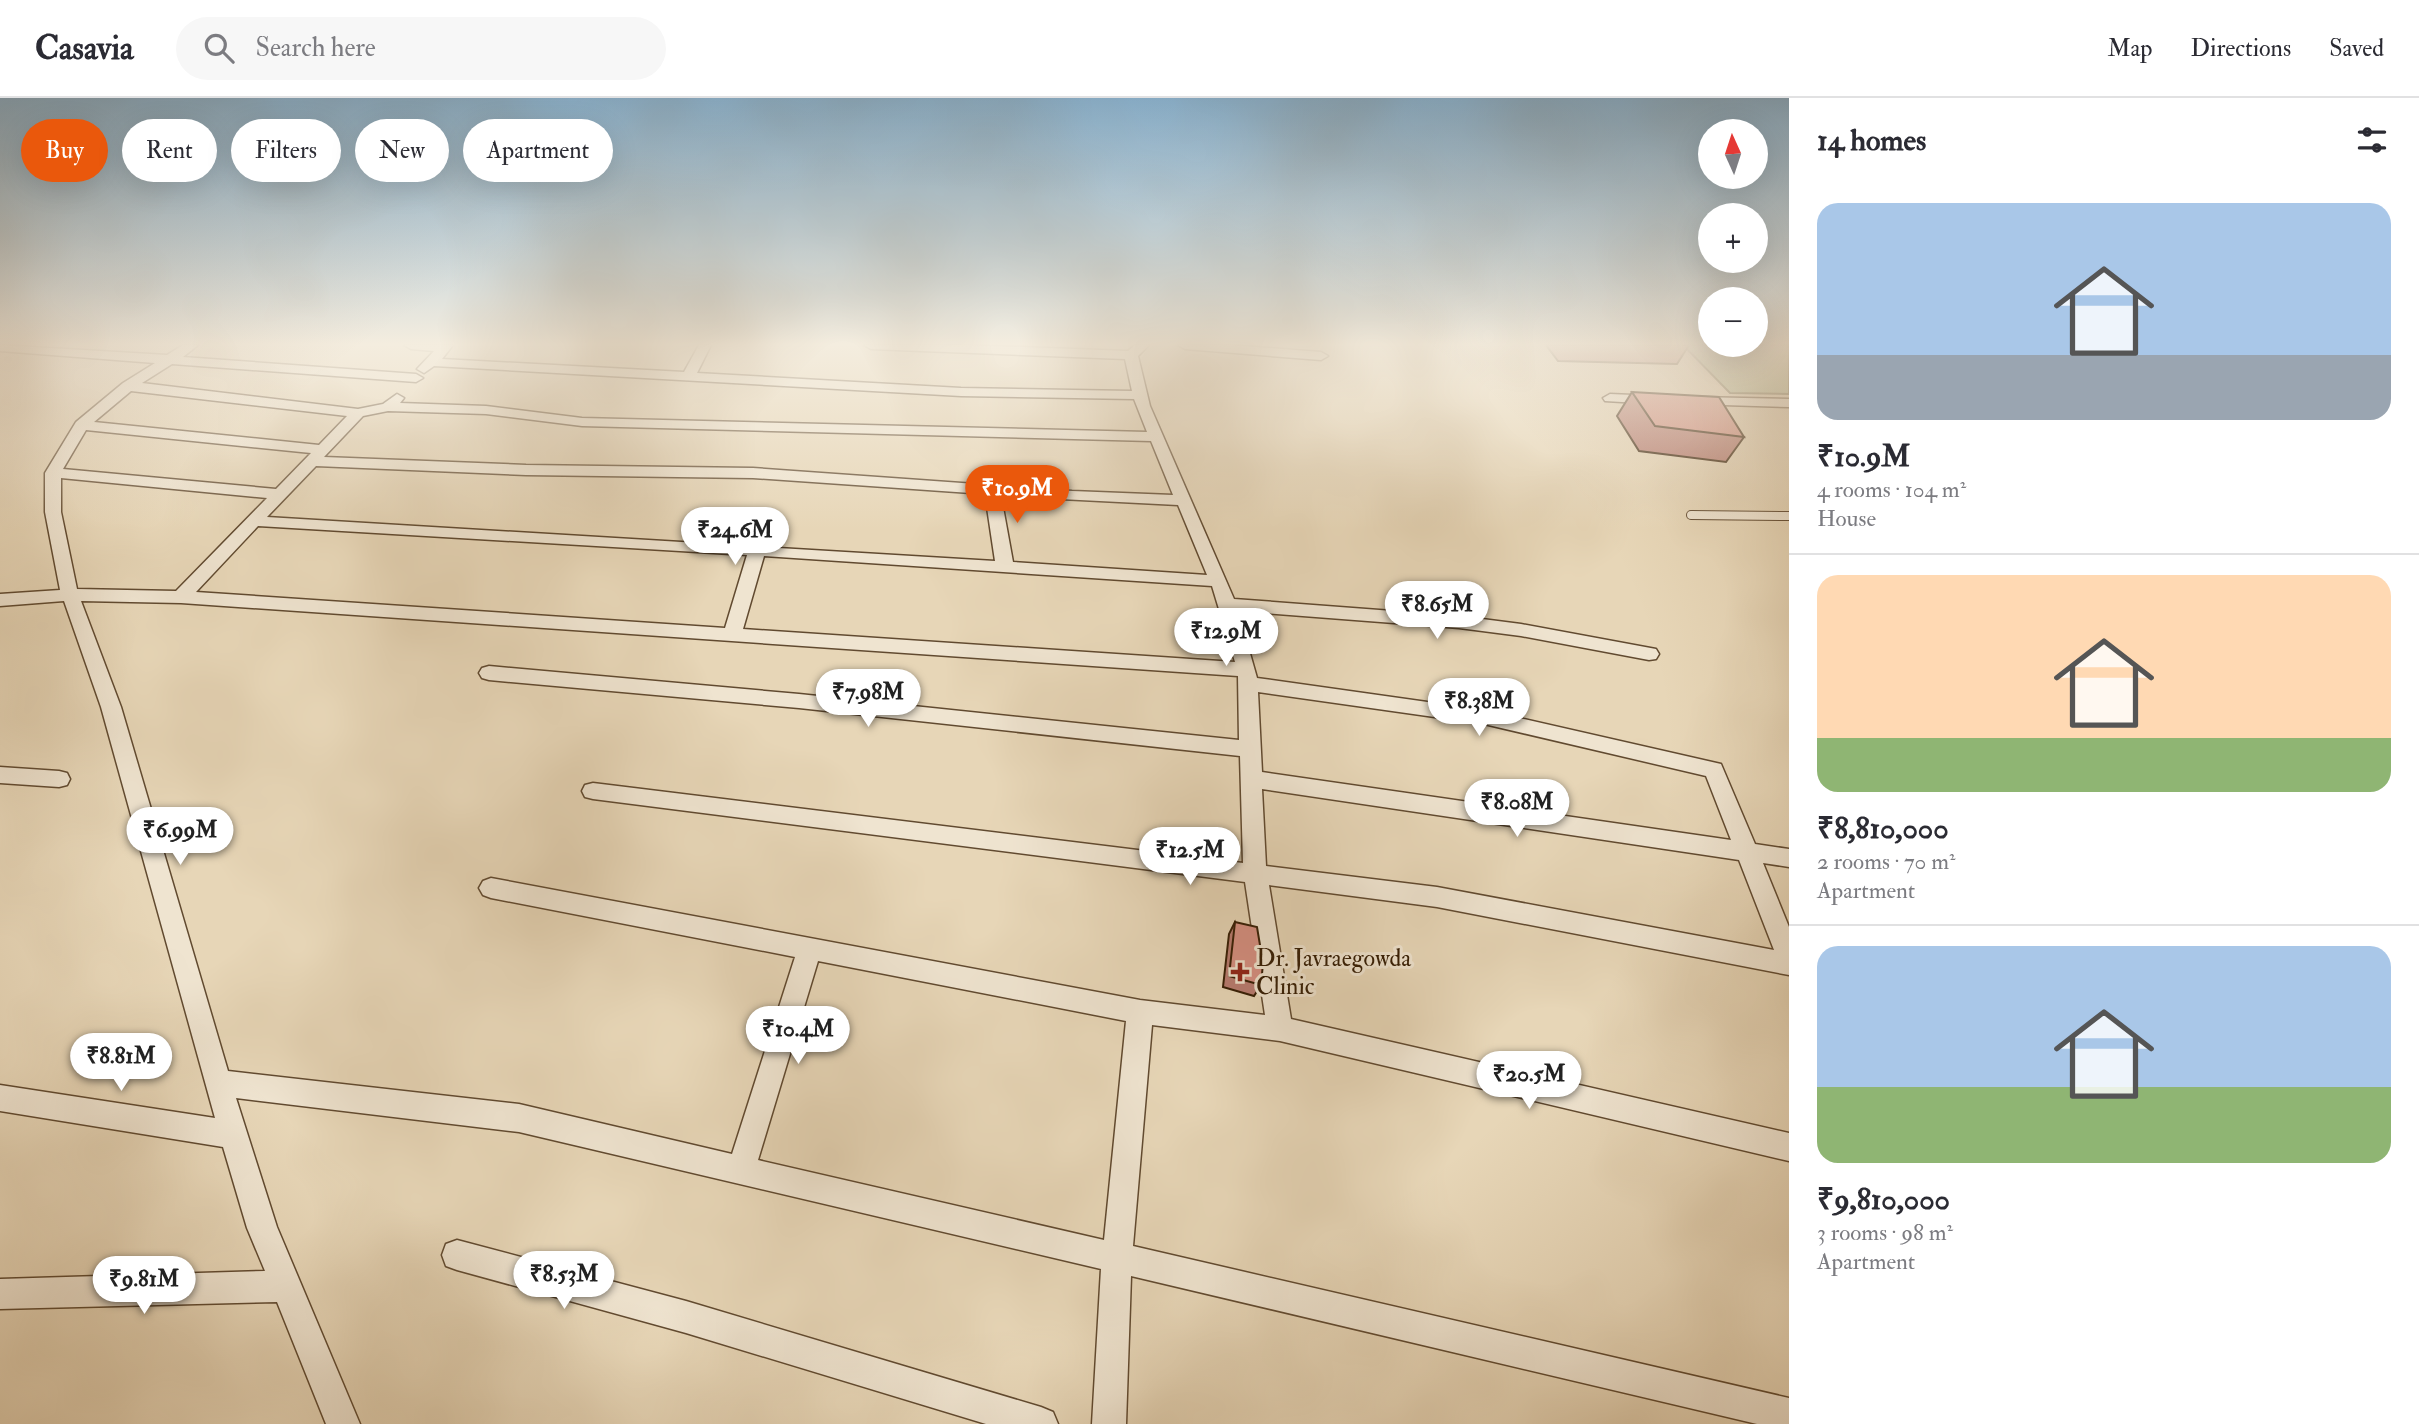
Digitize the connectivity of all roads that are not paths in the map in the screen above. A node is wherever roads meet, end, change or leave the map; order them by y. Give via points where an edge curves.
1 (103, 407) edge
2 (306, 407) edge
3 (388, 407) joint
4 (1145, 407) edge
5 (358, 413) junction
6 (81, 425) junction
7 (1156, 437) junction
8 (318, 455) junction
9 (53, 473) junction
10 (992, 491) junction
11 (279, 494) junction
12 (1184, 500) junction
13 (1691, 515) dead end
14 (1789, 516) edge
15 (253, 521) junction
16 (757, 550) junction
17 (1005, 566) junction
18 (1219, 581) junction
19 (70, 595) junction
20 (181, 597) junction
21 (0, 600) edge
22 (1227, 604) junction
23 (732, 635) junction
24 (1649, 654) dead end
25 (489, 673) dead end
26 (1248, 677) junction
27 (1250, 750) junction
28 (0, 775) edge
29 (59, 779) dead end
30 (1252, 779) junction
31 (593, 791) dead end
32 (1746, 851) junction
33 (1789, 858) edge
34 (1255, 873) junction
35 (491, 888) dead end
36 (810, 948) junction
37 (1789, 957) edge
38 (1789, 964) edge
39 (1140, 1012) junction
40 (1280, 1029) junction
41 (218, 1083) junction
42 (0, 1098) edge
43 (234, 1135) junction
44 (1789, 1147) edge
45 (741, 1169) junction
46 (457, 1255) dead end
47 (1117, 1256) junction
48 (286, 1286) junction
49 (0, 1294) edge
50 (1789, 1415) edge
51 (343, 1424) edge
52 (1041, 1424) edge
53 (1109, 1424) edge

1 - 6 street
2 - 5 street
3 - 5 street
3 - 7 street via 486,410 582,422
4 - 7 street
5 - 8 street
6 - 8 street
6 - 9 street
7 - 12 street
8 - 10 street via 526,470 752,472
8 - 11 street
9 - 11 street
9 - 19 street via 53,512
10 - 12 street
10 - 17 street
11 - 15 street
12 - 18 street
13 - 14 lane
15 - 16 street
15 - 20 street
16 - 17 street
16 - 23 street
17 - 18 street
18 - 22 street
19 - 20 street
19 - 21 street
19 - 41 street via 111,707
20 - 23 street
22 - 24 street via 1459,622
22 - 26 street
23 - 26 street
25 - 27 street
26 - 27 street
26 - 32 street via 1484,718 1714,770
27 - 30 street
28 - 29 street
30 - 32 street
30 - 34 street
31 - 34 street
32 - 33 street
32 - 37 street
34 - 38 street via 1437,897
34 - 40 street
35 - 36 street
36 - 39 street
36 - 45 street
39 - 40 street
39 - 47 street
40 - 44 street
41 - 43 street
41 - 45 street via 520,1118
42 - 43 street
43 - 48 street via 262,1228
45 - 47 street
46 - 52 street via 685,1317
47 - 50 street
47 - 53 street
48 - 49 street
48 - 51 street

